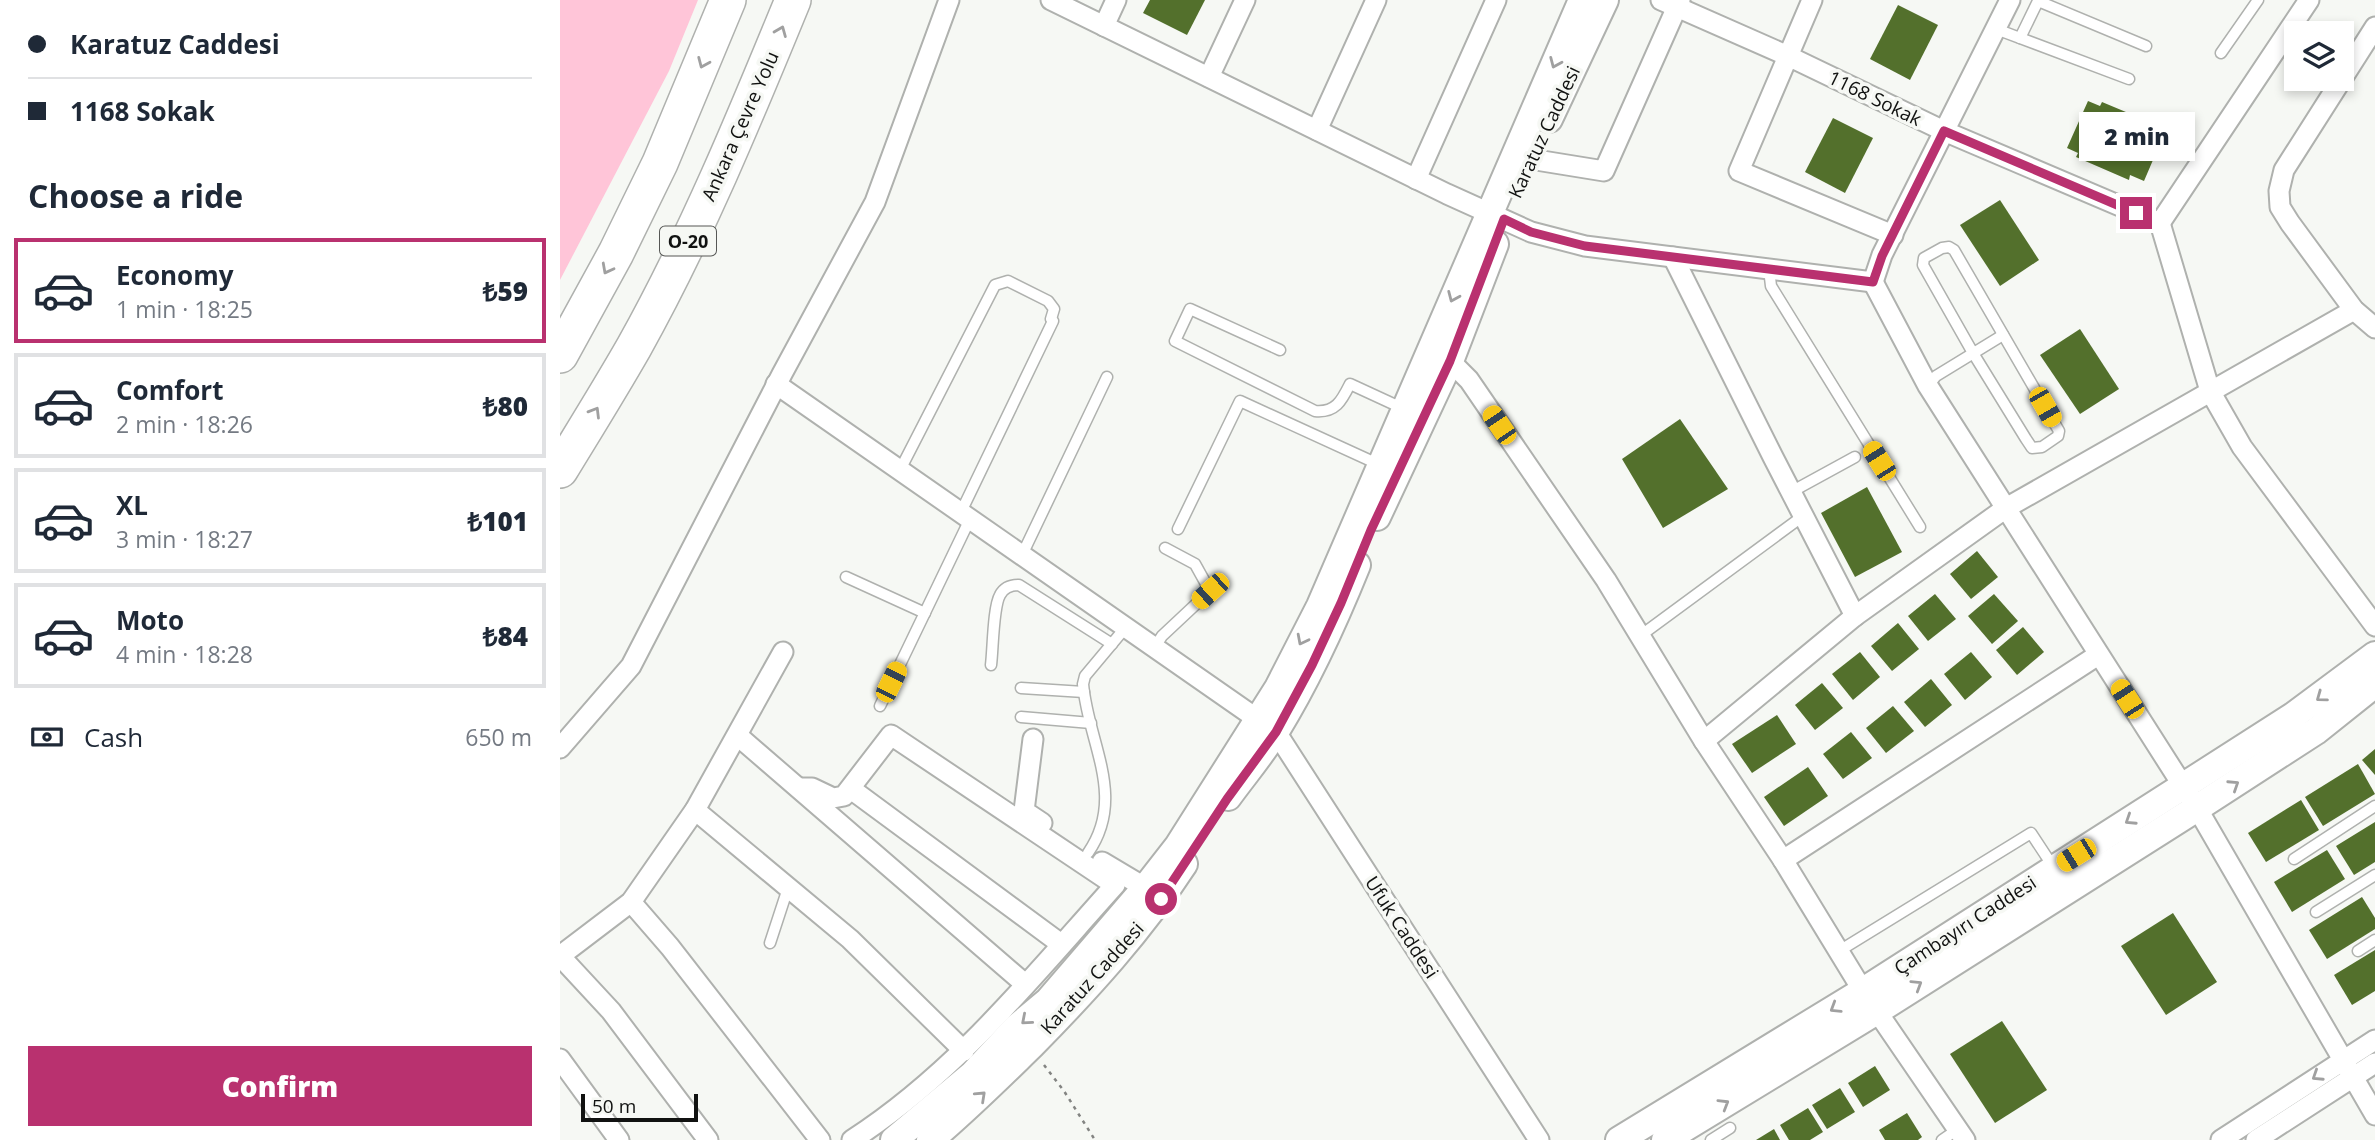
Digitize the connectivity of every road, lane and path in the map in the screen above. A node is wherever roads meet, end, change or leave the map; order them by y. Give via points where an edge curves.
1 (729, 0) edge
2 (793, 0) edge
3 (949, 0) edge
4 (1051, 0) edge
5 (1116, 0) edge
6 (1245, 0) edge
7 (1376, 0) edge
8 (1496, 0) edge
9 (1582, 0) edge
10 (1605, 0) edge
11 (1812, 0) edge
12 (2010, 0) edge
13 (2258, 0) edge
14 (2309, 0) edge
15 (1672, 2) edge
16 (1104, 26) junction
17 (1997, 27) junction
18 (2375, 27) edge
19 (2020, 38) junction
20 (2146, 46) dead end
21 (2221, 53) dead end
22 (1788, 56) junction
23 (1209, 77) junction
24 (2129, 79) dead end
25 (1317, 130) junction
26 (1944, 131) junction
27 (1530, 159) junction
28 (1416, 178) junction
29 (1497, 216) junction
30 (2160, 223) junction
31 (1893, 235) junction
32 (1673, 257) junction
33 (1769, 269) junction
34 (1873, 282) junction
35 (2354, 310) junction
36 (2375, 328) edge
37 (2003, 335) junction
38 (1280, 350) dead end
39 (1973, 353) junction
40 (560, 355) edge
41 (1450, 361) junction
42 (1107, 377) dead end
43 (776, 384) junction
44 (1928, 386) junction
45 (2210, 391) junction
46 (1405, 410) junction
47 (1855, 457) dead end
48 (1380, 466) junction
49 (560, 470) edge
50 (900, 470) junction
51 (1791, 492) junction
52 (2006, 508) junction
53 (965, 515) junction
54 (1803, 516) junction
55 (1920, 527) dead end
56 (1178, 529) dead end
57 (1165, 548) dead end
58 (1022, 555) junction
59 (845, 577) dead end
60 (925, 613) junction
61 (1855, 616) junction
62 (1126, 626) junction
63 (2375, 626) edge
64 (1640, 636) junction
65 (1112, 644) junction
66 (1155, 646) junction
67 (783, 652) dead end
68 (2098, 655) junction
69 (2375, 655) edge
70 (991, 665) dead end
71 (2375, 684) edge
72 (1021, 688) dead end
73 (1084, 692) junction
74 (880, 706) dead end
75 (1021, 717) dead end
76 (1091, 723) junction
77 (1267, 725) junction
78 (738, 736) junction
79 (1033, 740) dead end
80 (1704, 741) junction
81 (560, 748) edge
82 (2183, 786) junction
83 (799, 788) junction
84 (851, 789) junction
85 (2375, 806) edge
86 (2197, 808) junction
87 (695, 810) junction
88 (1088, 853) junction
89 (2294, 859) dead end
90 (1783, 860) junction
91 (2054, 868) junction
92 (2375, 875) edge
93 (788, 888) junction
94 (1154, 893) junction
95 (631, 902) junction
96 (2316, 912) dead end
97 (2375, 940) edge
98 (769, 943) dead end
99 (1061, 944) junction
100 (1839, 951) junction
101 (2358, 951) dead end
102 (560, 956) edge
103 (1026, 984) junction
104 (1870, 1001) junction
105 (2375, 1040) edge
106 (1030, 1046) junction
107 (964, 1051) junction
108 (560, 1059) edge
109 (2342, 1060) junction
110 (2375, 1063) edge
111 (2352, 1078) junction
112 (2375, 1115) edge
113 (1730, 1128) dead end
114 (1955, 1136) edge
115 (619, 1140) edge
116 (708, 1140) edge
117 (820, 1140) edge
118 (852, 1140) edge
119 (894, 1140) edge
120 (929, 1140) edge
121 (1095, 1140) edge
122 (1539, 1140) edge
123 (1619, 1140) edge
124 (1665, 1140) edge
125 (1711, 1140) edge
126 (2221, 1140) edge
127 (2256, 1140) edge

1 -> 40 highway, O-20 via 660,163
49 -> 2 highway, Ankara Çevre Yolu / O-20 via 669,280 751,104
3 - 43 street via 875,202
4 - 16 street
5 - 16 street
6 - 23 street
7 - 25 street
8 - 28 street
9 -> 29 street, Karatuz Caddesi
10 - 27 street, Karatuz Caddesi
11 - 22 street
12 - 17 street
13 - 21 lane
14 - 30 street
15 - 22 street, 1168 Sokak
15 - 27 street via 1604,171
16 - 23 street
17 - 19 lane
17 - 26 street
18 - 35 street via 2284,170 2279,191 2280,206 2290,223
19 - 20 lane via 2038,1
19 - 24 lane
22 - 26 street, 1168 Sokak
22 - 31 street via 1740,171
23 - 25 street
25 - 28 street
26 - 30 street, 1168 Sokak
26 - 31 street
27 - 29 street, Karatuz Caddesi
28 - 29 street
29 - 32 street via 1531,232 1585,246
29 - 41 street, Karatuz Caddesi
29 -> 46 street
30 - 45 street
31 - 34 street
32 - 33 street
32 - 51 street
33 - 34 street
33 - 55 lane via 1771,286
34 - 44 street
35 - 36 street
35 - 45 street
37 - 39 lane
37 - 39 lane via 1954,250 1942,248 1924,258 1923,265
37 - 39 lane via 2059,431 2042,447 2032,448
38 - 46 lane via 1190,309 1175,341 1315,411 1337,406 1350,384
39 - 44 lane
41 - 64 street via 1469,380
41 - 77 street, Karatuz Caddesi via 1324,640
42 - 58 lane
43 - 50 street
43 - 81 street via 631,666
44 - 52 street
45 - 52 street
45 - 63 street via 2242,447
46 - 48 street
47 - 51 lane
48 - 56 lane via 1240,401
48 -> 77 street via 1320,606 1278,688
50 - 53 street
50 - 53 lane via 995,285 1009,281 1048,300 1054,309 1052,320
51 - 54 street
52 - 61 street
52 - 68 street
53 - 58 street
53 - 60 lane
54 - 61 street
54 - 64 lane
57 - 66 lane via 1195,564 1210,591
58 - 62 street
59 - 60 lane
60 - 74 lane
61 - 80 street
62 - 65 lane
62 - 66 street
64 - 80 street
65 - 70 lane via 1014,585 998,598
65 - 73 lane via 1085,676
66 - 77 street
67 - 78 street
68 - 82 street
68 - 90 street
69 -> 82 street, Çambayırı Caddesi via 2293,716
86 -> 71 street, Çambayırı Caddesi via 2316,731
72 - 73 lane
73 - 76 lane
75 - 76 lane
76 - 88 lane via 1103,768 1106,809 1100,833
77 - 94 street, Karatuz Caddesi via 1227,799
77 - 122 street, Ufuk Caddesi
78 - 83 street
78 - 87 street
79 - 88 street via 1024,811
80 - 90 street
82 - 86 street
82 -> 91 street, Çambayırı Caddesi
83 - 84 street via 812,788 833,798
83 - 103 street
84 - 99 street
84 - 99 street via 891,735 1115,885
85 - 89 lane
104 -> 86 street, Çambayırı Caddesi
86 - 109 street
87 - 93 street
87 - 95 street
88 - 94 street
90 - 100 street
91 - 100 lane via 2031,833
91 - 104 street, Çambayırı Caddesi
92 - 96 lane
93 - 98 lane
93 - 107 street via 850,939
94 - 106 street, Karatuz Caddesi via 1068,1010
94 -> 119 street via 973,1074
95 - 102 street
95 - 117 street
97 - 101 lane
99 - 103 street
100 - 104 street
102 - 116 street via 611,1011
103 - 107 street
104 - 114 street
104 -> 123 street, Çambayırı Caddesi
124 -> 104 street, Çambayırı Caddesi
105 - 109 street
120 -> 106 street, Karatuz Caddesi
106 - 121 path
107 - 118 street via 888,1117
108 - 115 street
109 - 111 street
109 -> 126 street
110 - 111 street
111 - 112 street
111 - 127 street
113 - 125 lane

